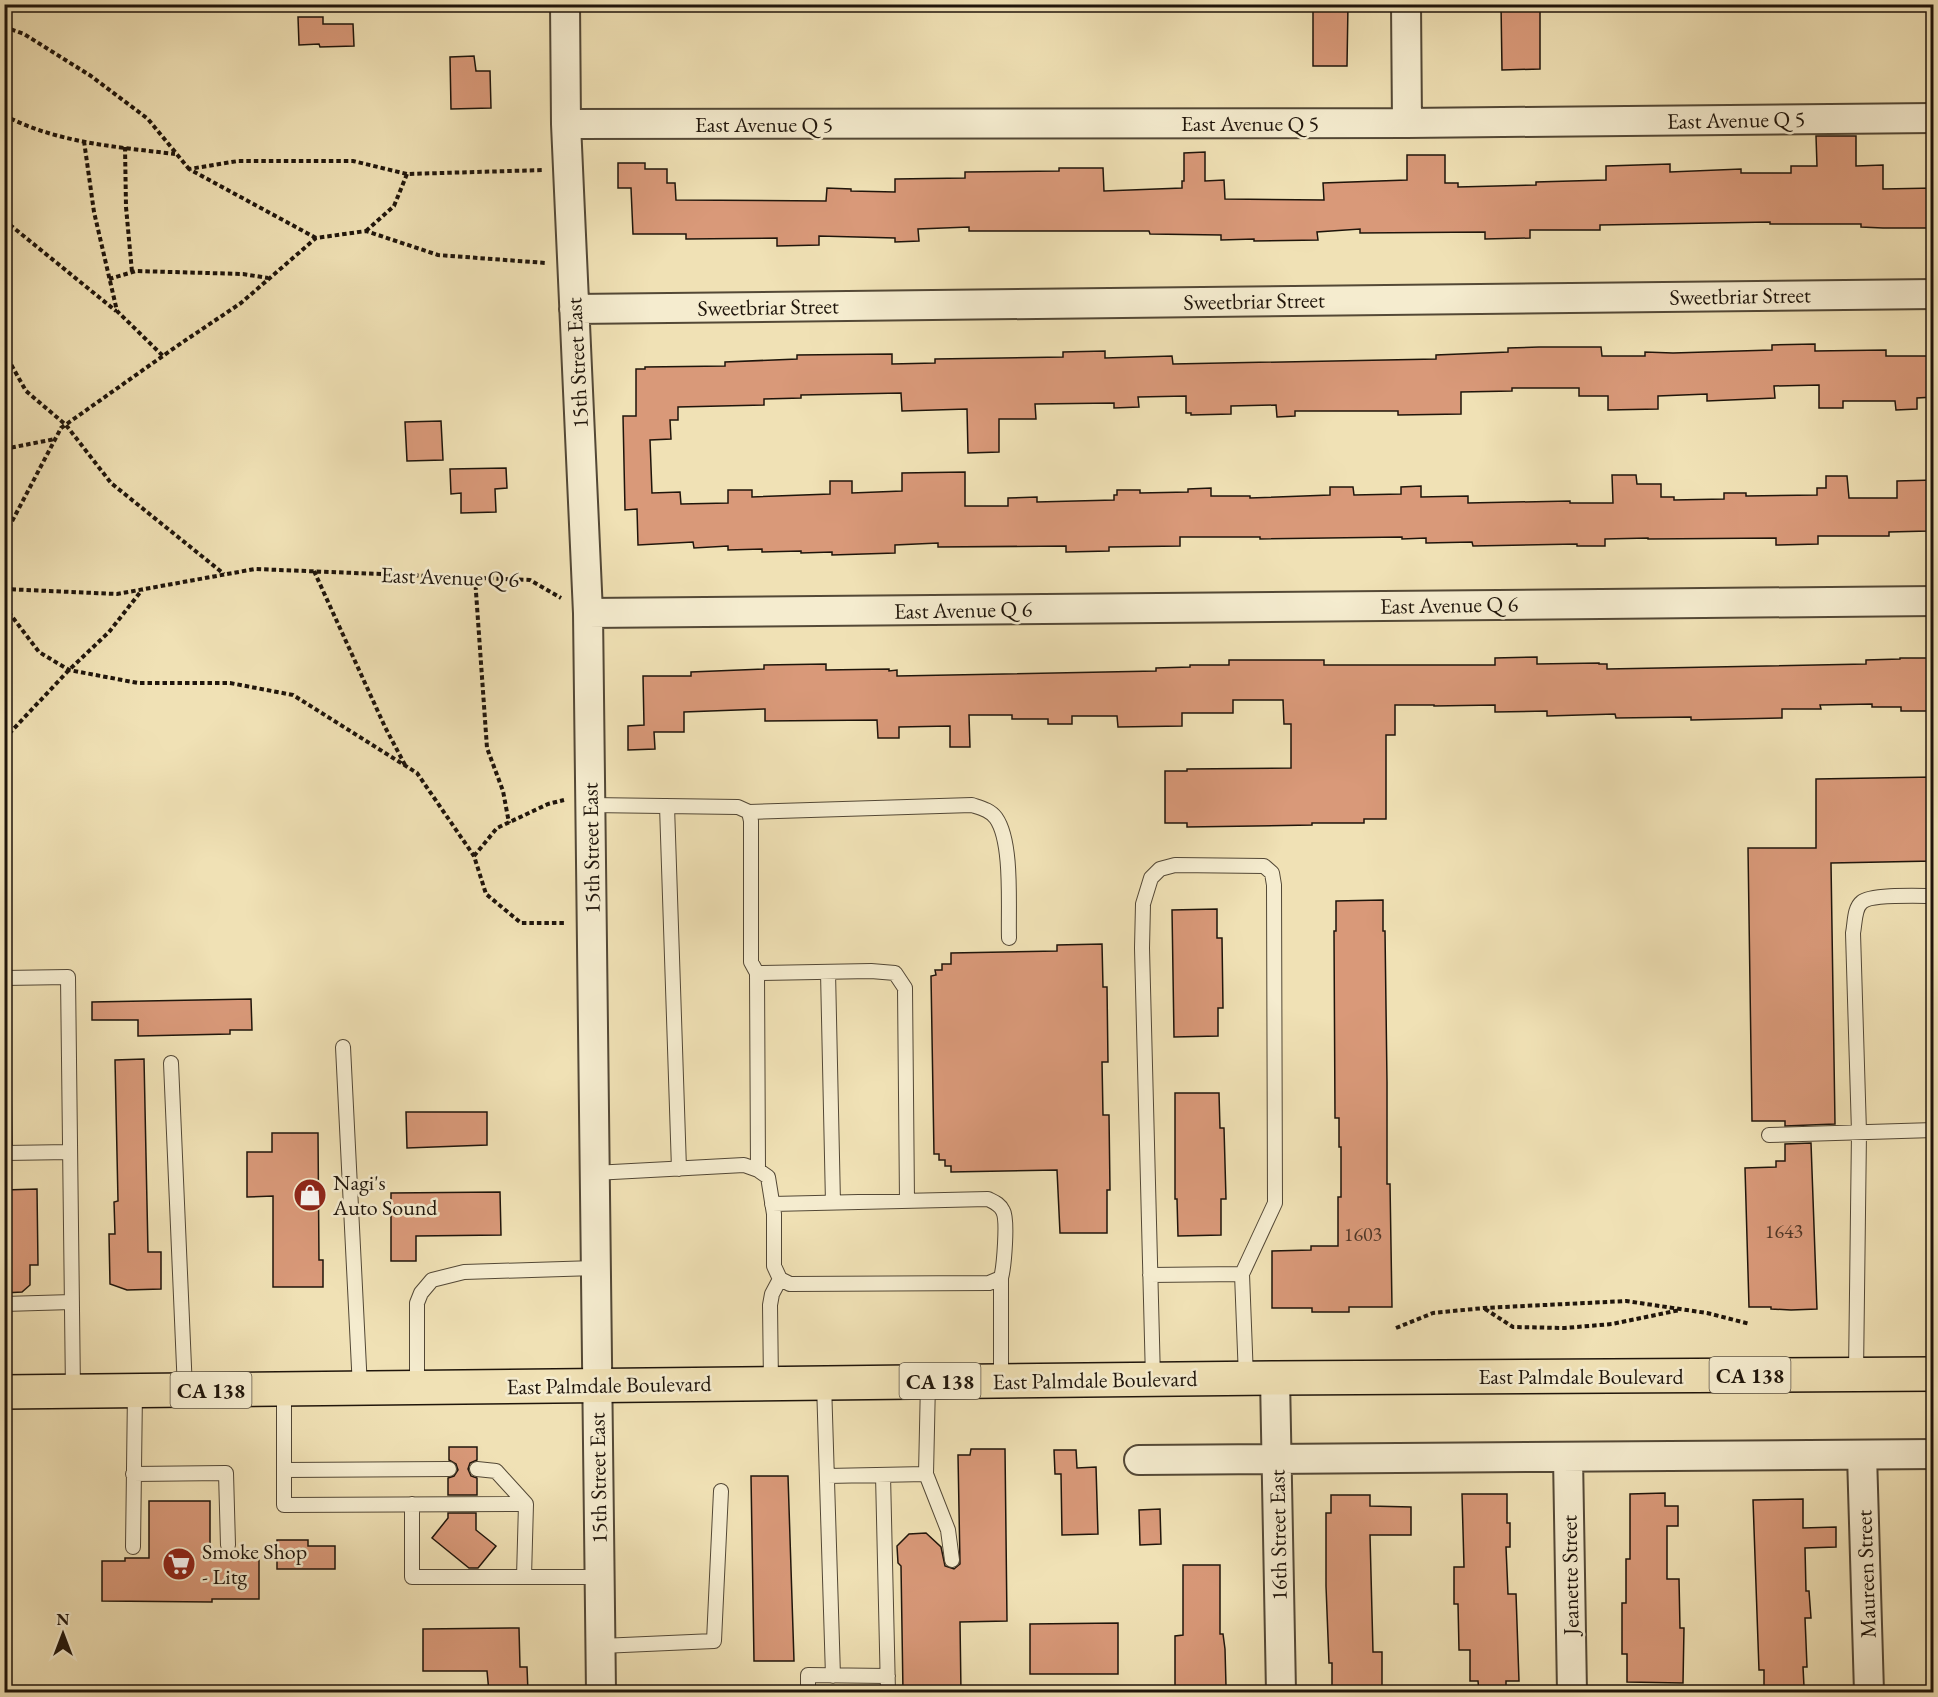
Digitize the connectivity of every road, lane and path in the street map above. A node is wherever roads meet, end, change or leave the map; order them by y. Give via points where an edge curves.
1 (566, 4) edge
2 (1406, 4) edge
3 (4, 27) edge
4 (4, 115) edge
5 (1934, 118) edge
6 (1407, 123) junction
7 (566, 124) junction
8 (84, 141) junction
9 (126, 147) junction
10 (176, 154) junction
11 (189, 169) junction
12 (568, 169) junction
13 (407, 174) junction
14 (4, 220) edge
15 (366, 231) junction
16 (316, 238) junction
17 (572, 266) junction
18 (132, 272) junction
19 (109, 279) junction
20 (269, 279) junction
21 (1934, 294) edge
22 (574, 309) junction
23 (117, 311) junction
24 (4, 352) edge
25 (163, 356) junction
26 (66, 425) junction
27 (55, 439) junction
28 (4, 449) edge
29 (4, 542) edge
30 (314, 571) junction
31 (225, 575) junction
32 (475, 578) junction
33 (4, 589) edge
34 (142, 590) junction
35 (1934, 601) edge
36 (4, 606) edge
37 (588, 613) junction
38 (69, 670) junction
39 (4, 739) edge
40 (405, 765) junction
41 (590, 799) junction
42 (667, 806) junction
43 (749, 812) junction
44 (509, 823) junction
45 (474, 856) junction
46 (1934, 896) edge
47 (592, 922) junction
48 (1009, 938) dead end
49 (828, 972) junction
50 (757, 973) junction
51 (4, 978) edge
52 (343, 1047) dead end
53 (171, 1063) dead end
54 (4, 1098) edge
55 (1934, 1130) edge
56 (1859, 1132) junction
57 (1769, 1135) dead end
58 (70, 1152) junction
59 (680, 1169) junction
60 (758, 1170) junction
61 (594, 1173) junction
62 (906, 1201) junction
63 (833, 1203) junction
64 (772, 1204) junction
65 (595, 1268) junction
66 (1242, 1274) junction
67 (1150, 1275) junction
68 (1000, 1278) junction
69 (780, 1279) junction
70 (72, 1302) junction
71 (4, 1304) edge
72 (1484, 1308) junction
73 (1682, 1309) junction
74 (1750, 1324) dead end
75 (1396, 1328) dead end
76 (1856, 1374) junction
77 (1934, 1374) edge
78 (1261, 1378) junction
79 (1153, 1379) junction
80 (1001, 1381) junction
81 (928, 1382) junction
82 (824, 1383) junction
83 (771, 1384) junction
84 (597, 1385) junction
85 (360, 1388) junction
86 (417, 1388) junction
87 (284, 1389) junction
88 (185, 1390) junction
89 (135, 1391) junction
90 (4, 1392) edge
91 (73, 1392) junction
92 (1934, 1454) edge
93 (1862, 1455) junction
94 (1568, 1457) junction
95 (1276, 1459) junction
96 (1139, 1460) dead end
97 (449, 1468) dead end
98 (477, 1468) dead end
99 (284, 1470) junction
100 (133, 1474) junction
101 (926, 1474) junction
102 (884, 1475) junction
103 (827, 1476) junction
104 (721, 1491) dead end
105 (412, 1504) junction
106 (526, 1504) junction
107 (228, 1545) dead end
108 (133, 1547) dead end
109 (952, 1560) dead end
110 (524, 1577) junction
111 (600, 1577) junction
112 (601, 1646) junction
113 (833, 1676) junction
114 (888, 1676) junction
115 (601, 1692) edge
116 (808, 1692) edge
117 (888, 1692) edge
118 (1281, 1692) edge
119 (1572, 1692) edge
120 (1869, 1692) edge

1 - 7 street, 15th Street East
2 - 6 street
3 - 10 path via 24,34 91,76 148,119
4 - 8 path
5 - 6 street, East Avenue Q 5
6 - 7 street, East Avenue Q 5
7 - 12 street, 15th Street East
8 - 9 path
8 - 19 path
9 - 10 path
9 - 18 path
10 - 11 path
11 - 13 path via 238,161 352,161
11 - 16 path
12 - 13 path
12 - 17 street, 15th Street East
13 - 15 path via 394,206
14 - 23 path
15 - 16 path
15 - 17 path via 438,255
16 - 20 path
17 - 22 street, 15th Street East
18 - 19 path
18 - 20 path via 243,273
19 - 23 path
20 - 25 path
21 - 22 street, Sweetbriar Street
22 - 37 street, 15th Street East
23 - 25 path
24 - 26 path via 26,391
25 - 26 path
26 - 27 path
26 - 31 path via 111,483
27 - 28 path
27 - 29 path
30 - 31 path, East Avenue Q 6 via 255,569
30 - 32 path, East Avenue Q 6
30 - 40 path
31 - 34 path, East Avenue Q 6
32 - 37 path, East Avenue Q 6 via 530,580
32 - 44 path via 487,748 503,791
33 - 34 path, East Avenue Q 6 via 117,594
34 - 38 path via 109,632
35 - 37 street, East Avenue Q 6
36 - 38 path via 39,652
37 - 41 street, 15th Street East
38 - 39 path
38 - 40 path via 138,683 230,682 293,695
40 - 45 path via 417,773
41 - 42 lane
41 - 44 path via 548,804
41 - 47 street, 15th Street East
42 - 43 lane via 738,807
42 - 59 lane
43 - 48 lane via 972,805 985,809 995,817 1004,839
43 - 50 lane via 751,962
44 - 45 path via 497,828
45 - 47 path via 486,894 521,923
46 - 56 lane via 1872,897 1857,910 1853,933
47 - 61 street, 15th Street East
49 - 50 lane
49 - 62 lane via 896,973 905,988
49 - 63 lane
50 - 60 lane
51 - 58 lane via 68,977
52 - 85 lane
53 - 88 lane
54 - 58 lane via 5,1153
55 - 56 lane
56 - 57 lane
56 - 76 lane
58 - 70 lane
59 - 60 lane via 744,1165
59 - 61 lane
60 - 64 lane via 768,1177
61 - 65 street, 15th Street East
62 - 63 lane
62 - 68 lane via 988,1200 1000,1205 1005,1213 1004,1268
63 - 64 lane
64 - 69 lane via 774,1266
65 - 84 street, 15th Street East
65 - 86 lane via 465,1272 432,1280 417,1303
66 - 67 lane
66 - 67 lane via 1275,1203 1274,885 1272,873 1264,866 1175,865 1160,869 1151,878 1143,904
66 - 78 lane
67 - 79 lane
68 - 69 lane via 989,1283 790,1284
68 - 80 lane
69 - 83 lane via 770,1305
70 - 71 lane
70 - 91 lane
72 - 73 path via 1626,1301
72 - 73 path via 1513,1327 1565,1328 1612,1324
72 - 75 path via 1433,1313
73 - 74 path
76 - 77 highway, East Palmdale Boulevard / CA 138
76 - 78 highway, East Palmdale Boulevard / CA 138
78 - 79 highway, East Palmdale Boulevard / CA 138
78 - 95 street, 16th Street East
79 - 80 highway, East Palmdale Boulevard / CA 138
80 - 81 highway, East Palmdale Boulevard / CA 138
81 - 82 highway, East Palmdale Boulevard / CA 138
81 - 101 lane
82 - 83 highway, East Palmdale Boulevard / CA 138
82 - 103 lane
83 - 84 highway, East Palmdale Boulevard / CA 138
84 - 86 highway, East Palmdale Boulevard / CA 138
84 - 111 street, 15th Street East
85 - 86 highway, East Palmdale Boulevard / CA 138
85 - 87 highway, East Palmdale Boulevard / CA 138
87 - 88 highway, East Palmdale Boulevard / CA 138
87 - 99 lane
88 - 89 highway, East Palmdale Boulevard / CA 138
89 - 91 highway, East Palmdale Boulevard / CA 138
89 - 100 lane
90 - 91 highway, East Palmdale Boulevard / CA 138
92 - 93 street
93 - 94 street
93 - 120 street, Maureen Street
94 - 95 street
94 - 119 street, Jeanette Street
95 - 96 street
95 - 118 street, 16th Street East
97 - 99 lane
98 - 106 lane via 495,1471
99 - 105 lane via 284,1505
100 - 107 lane via 226,1473
100 - 108 lane
101 - 102 lane
101 - 109 lane via 948,1530
102 - 103 lane
102 - 114 lane
103 - 113 lane
104 - 112 lane via 714,1641
105 - 106 lane
105 - 110 lane via 412,1577
106 - 110 lane
110 - 111 lane
111 - 112 street, 15th Street East
112 - 115 street, 15th Street East
113 - 114 lane
113 - 116 lane via 808,1675
114 - 117 lane

